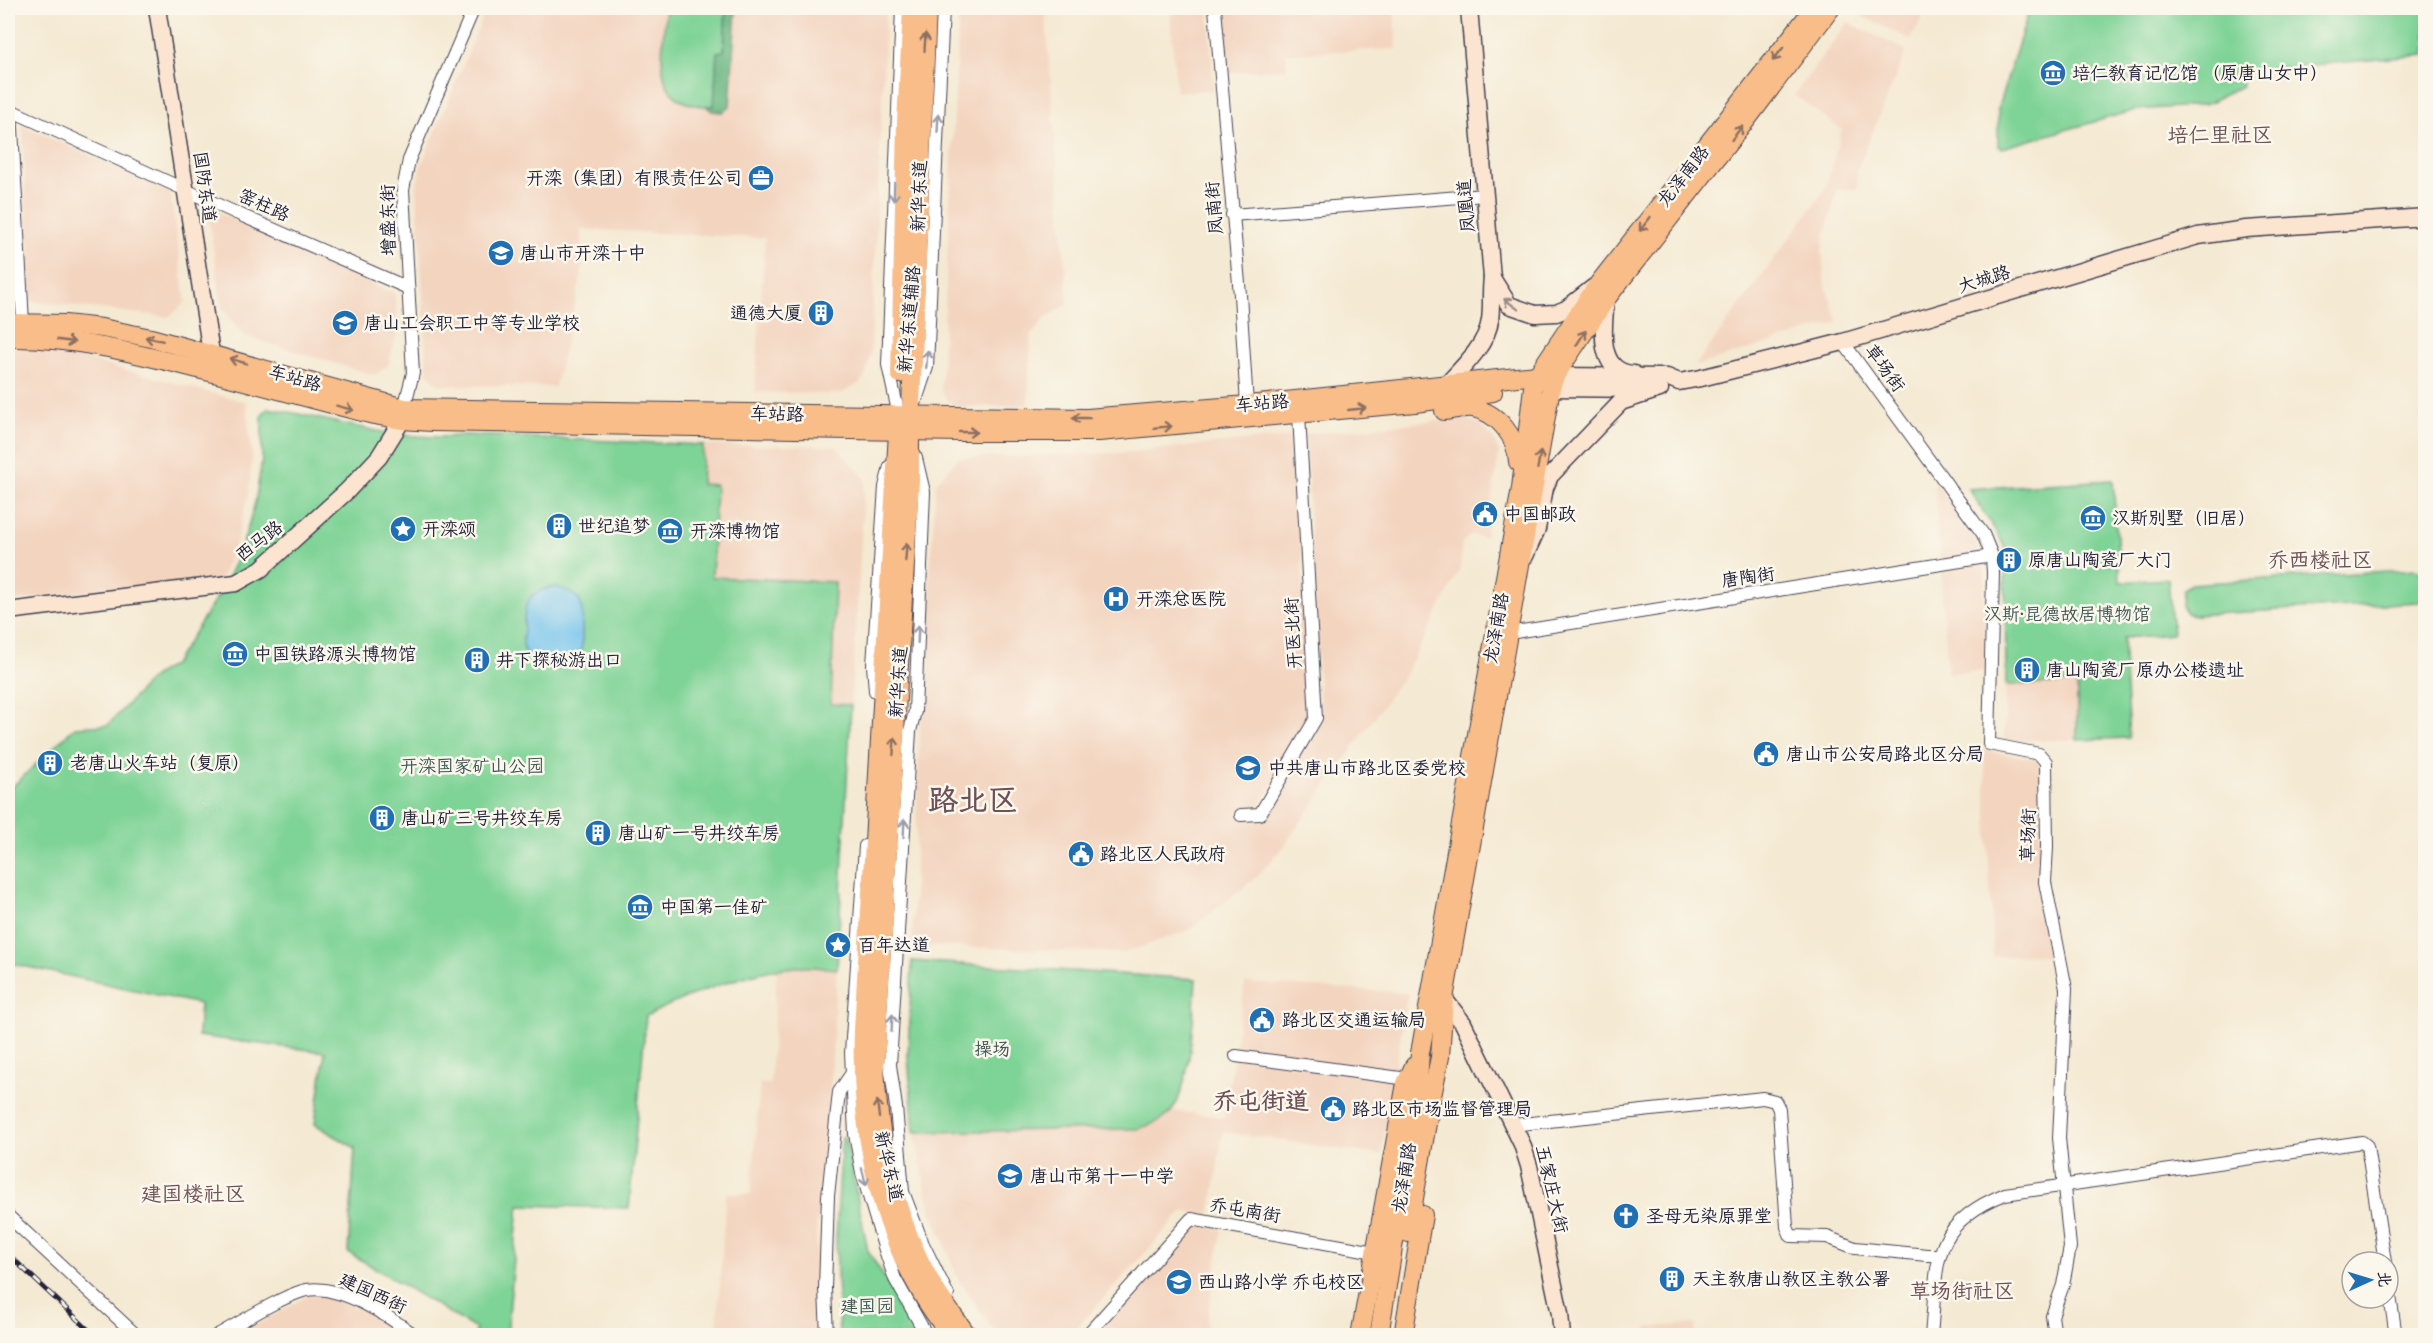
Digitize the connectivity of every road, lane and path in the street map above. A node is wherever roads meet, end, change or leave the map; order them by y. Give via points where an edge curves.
1 (157, 8) edge
2 (474, 8) edge
3 (902, 8) edge
4 (912, 8) edge
5 (927, 8) edge
6 (944, 8) edge
7 (1215, 8) edge
8 (1469, 8) edge
9 (1814, 8) edge
10 (1831, 8) edge
11 (9, 110) edge
12 (186, 190) junction
13 (1485, 195) junction
14 (1232, 215) junction
15 (2426, 217) edge
16 (1492, 278) junction
17 (408, 288) junction
18 (1602, 291) junction
19 (15, 323) edge
20 (8, 338) edge
21 (1843, 342) junction
22 (209, 362) junction
23 (1544, 382) junction
24 (1669, 383) junction
25 (1445, 386) junction
26 (1415, 403) junction
27 (1246, 405) junction
28 (403, 414) junction
29 (1299, 414) junction
30 (905, 423) junction
31 (1521, 488) junction
32 (1992, 556) junction
33 (1521, 564) junction
34 (8, 611) edge
35 (1509, 633) junction
36 (1241, 815) dead end
37 (1444, 999) junction
38 (1420, 1053) junction
39 (1236, 1056) dead end
40 (1440, 1056) junction
41 (856, 1069) junction
42 (1408, 1079) junction
43 (1512, 1125) junction
44 (2064, 1185) junction
45 (8, 1216) edge
46 (2383, 1250) edge
47 (1375, 1252) junction
48 (1939, 1255) junction
49 (2392, 1310) edge
50 (137, 1335) edge
51 (216, 1335) edge
52 (416, 1335) edge
53 (827, 1335) edge
54 (927, 1335) edge
55 (950, 1335) edge
56 (968, 1335) edge
57 (976, 1335) edge
58 (1086, 1335) edge
59 (1360, 1335) edge
60 (1379, 1335) edge
61 (1391, 1335) edge
62 (1403, 1335) edge
63 (1562, 1335) edge
64 (1931, 1335) edge
65 (2055, 1335) edge
66 (2396, 1335) edge

1 - 12 street, 国防东道
2 - 17 street, 增盛东街 via 404,176
3 -> 30 street, 新华东道辅路 via 888,365
4 - 30 main road, 新华东道 via 906,123
30 -> 5 main road, 新华东道
30 -> 6 street, 新华东道辅路 via 927,367
7 - 14 street, 凤南街
8 - 13 street, 凤凰道
9 -> 18 main road, 龙泽南路
18 -> 10 main road, 龙泽南路 via 1751,114
11 - 12 street, 窑柱路
11 - 19 street
12 - 17 street, 窑柱路
12 - 22 street, 国防东道
13 - 14 street
13 - 16 street, 凤凰道
14 - 27 street, 凤南街
15 - 21 street, 大城路 via 2198,236
18 -> 16 street via 1566,309 1548,315 1535,314 1509,305
16 - 25 street, 凤凰道 via 1488,331 1467,363
17 - 28 street, 增盛东街 via 413,373
18 - 23 main road, 龙泽南路
18 - 24 street via 1602,332 1608,358 1627,373 1657,374
22 -> 19 main road, 车站路 via 179,344 102,328
20 -> 22 main road, 车站路 via 44,338
21 - 24 street, 大城路
21 - 32 street, 草场街 via 1983,534
22 - 28 main road, 车站路
23 - 24 street
23 - 25 main road, 车站路
23 - 26 main road, 车站路
23 - 31 main road, 龙泽南路
33 -> 23 main road, 龙泽南路
24 - 33 street via 1621,402 1550,476 1537,529
25 - 27 main road, 车站路
29 -> 26 main road, 车站路
26 - 31 main road via 1428,412 1472,408 1496,421 1514,440
27 -> 30 main road, 车站路 via 1087,418
28 - 30 main road, 车站路
28 - 34 street, 西马路 via 379,457 347,491 261,569 236,583
30 -> 29 main road, 车站路 via 1099,432
29 - 36 street, 开医北街 via 1316,718 1260,814
30 - 41 main road, 新华东道
56 -> 30 main road, 新华东道 via 935,1289 911,1242 889,1175 876,1095 875,1040 910,481
57 -> 30 street via 935,1270 903,1192 891,1086 910,731 915,711 924,492
31 - 38 main road, 龙泽南路
32 - 35 street, 唐陶街
32 - 44 street, 草场街 via 1989,744 2039,754 2046,762 2045,882 2066,989 2059,1138
33 - 35 main road, 龙泽南路
35 - 37 main road, 龙泽南路
37 - 40 main road, 龙泽南路
37 - 43 street, 五家庄大街 via 1463,1023
38 - 42 main road
38 - 60 main road, 龙泽南路 via 1418,1097
39 - 42 street
40 - 61 main road, 龙泽南路
40 - 62 main road via 1444,1088
41 - 53 street via 839,1092 828,1196
41 -> 54 street via 855,1134 873,1211 895,1279
41 - 55 main road, 新华东道 via 877,1185 904,1258 922,1294
42 - 47 main road
43 - 48 street via 1763,1098 1775,1101 1779,1109 1787,1227 1791,1236 1827,1237 1855,1248
43 - 63 street, 五家庄大街 via 1529,1166
44 - 46 street via 2362,1142 2367,1146
44 - 48 street via 2005,1194 1984,1203 1948,1233
44 - 65 street via 2070,1247 2052,1316
45 - 50 street
47 - 58 street, 乔屯南街 via 1191,1219
47 - 59 main road
48 - 64 street
49 - 66 street
51 - 52 street, 建国西街 via 292,1295 322,1290 374,1309

